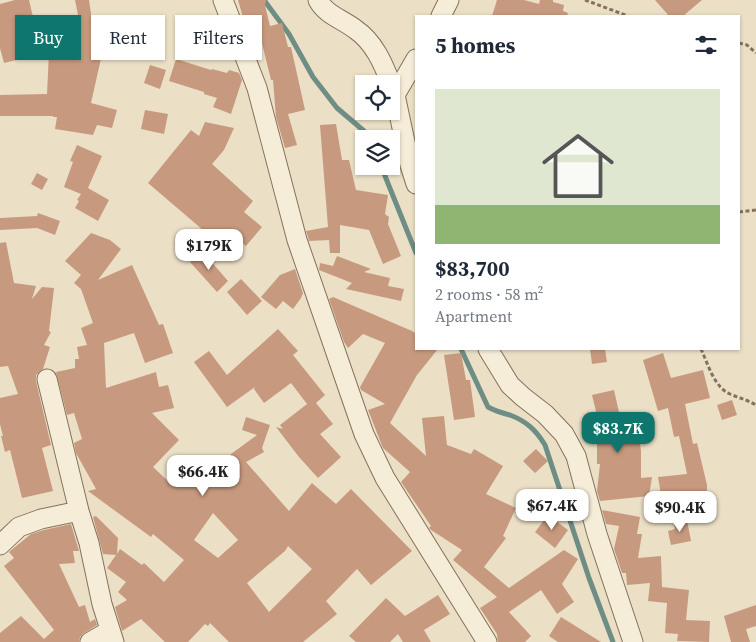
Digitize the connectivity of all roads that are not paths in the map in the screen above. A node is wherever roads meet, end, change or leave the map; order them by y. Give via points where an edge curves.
1 (223, 0) edge
2 (318, 0) edge
3 (449, 0) edge
4 (442, 15) edge
5 (415, 60) edge
6 (387, 75) edge
7 (400, 78) edge
8 (399, 120) edge
9 (415, 181) edge
10 (489, 350) edge
11 (47, 379) dead end
12 (79, 511) junction
13 (0, 545) edge
14 (112, 636) edge
15 (90, 642) edge
16 (487, 642) edge
17 (633, 642) edge

1 - 16 street via 257,88 298,240 364,434 385,478
2 - 6 street via 322,7 356,29 370,43 381,58
3 - 4 street
5 - 7 street
8 - 9 street
10 - 17 street via 510,384 552,420 576,456 597,534
11 - 12 street
12 - 13 street via 19,527
12 - 14 street
14 - 15 street

